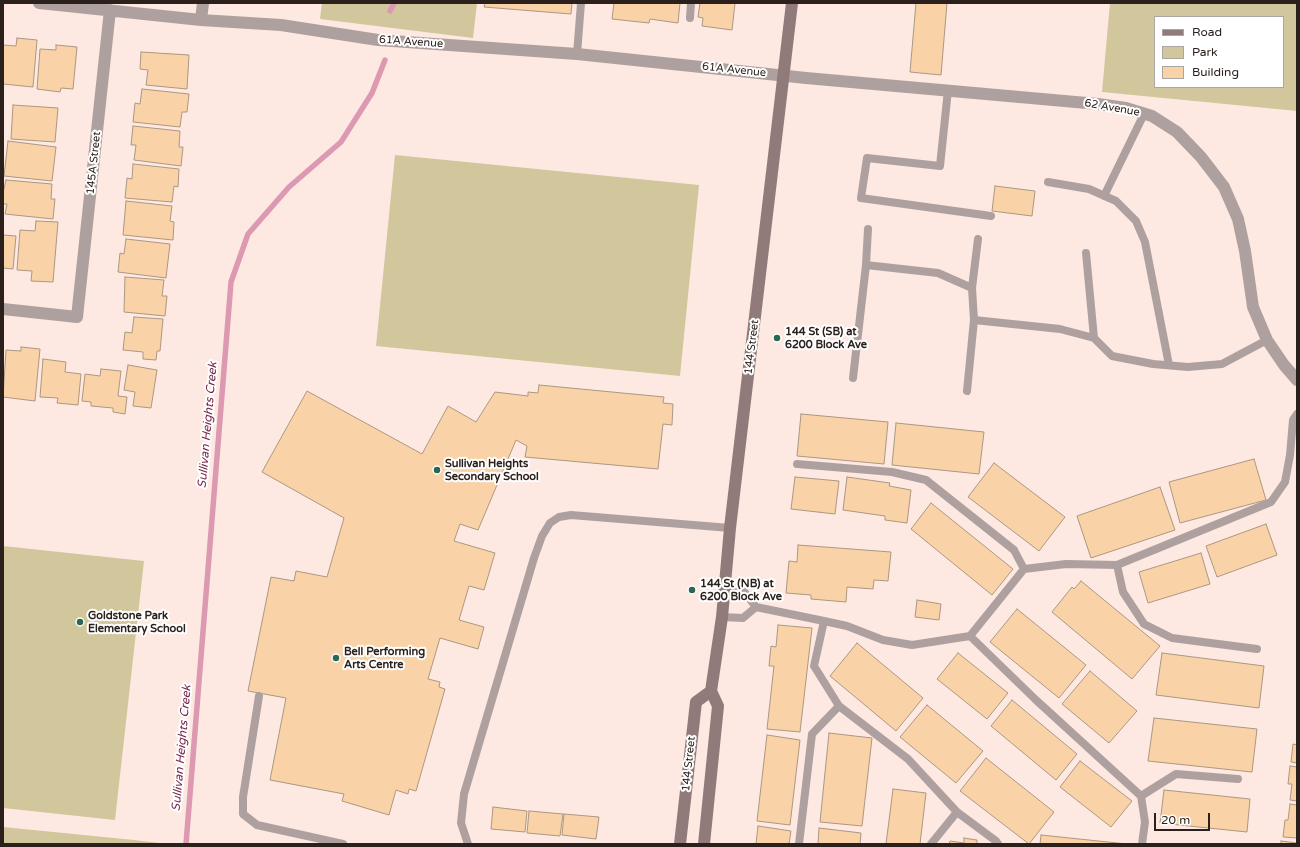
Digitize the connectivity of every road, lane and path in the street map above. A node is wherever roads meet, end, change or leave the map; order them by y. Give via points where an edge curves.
1 (39, 3) edge
2 (203, 3) edge
3 (581, 3) edge
4 (691, 3) edge
5 (792, 3) edge
6 (110, 10) junction
7 (690, 18) dead end
8 (201, 20) junction
9 (577, 54) junction
10 (784, 75) junction
11 (948, 90) junction
12 (1144, 114) junction
13 (1048, 182) dead end
14 (1104, 196) junction
15 (991, 216) dead end
16 (868, 229) dead end
17 (978, 239) dead end
18 (1086, 253) dead end
19 (866, 265) junction
20 (972, 288) junction
21 (3, 309) edge
22 (974, 320) junction
23 (1094, 338) junction
24 (1267, 340) junction
25 (1169, 365) junction
26 (853, 378) dead end
27 (1297, 380) edge
28 (967, 391) dead end
29 (1297, 414) edge
30 (797, 464) dead end
31 (730, 528) junction
32 (1117, 565) junction
33 (1024, 569) junction
34 (725, 587) junction
35 (756, 607) junction
36 (722, 617) junction
37 (824, 621) junction
38 (970, 636) junction
39 (1257, 649) dead end
40 (711, 692) junction
41 (259, 696) dead end
42 (839, 706) junction
43 (1238, 779) dead end
44 (1141, 796) junction
45 (958, 812) junction
46 (703, 843) edge
47 (343, 844) edge
48 (468, 844) edge
49 (680, 844) edge
50 (799, 844) edge
51 (931, 844) edge
52 (998, 844) edge
53 (1142, 844) edge

1 - 6 street, 61A Avenue
2 - 8 street
3 - 9 lane
4 - 7 lane
5 - 10 main road, 144 Street
6 - 8 street, 61A Avenue
6 - 21 street, 145A Street via 77,317
8 - 9 street, 61A Avenue via 281,25 378,40
9 - 10 street, 61A Avenue
10 - 11 street, 62 Avenue
10 - 31 main road, 144 Street
11 - 12 street, 62 Avenue via 1098,104 1126,108
11 - 15 lane via 940,166 867,158 861,198
12 - 14 lane
12 - 24 street, 62 Avenue via 1152,116 1177,132 1202,157 1224,187 1238,219 1253,307
13 - 14 lane via 1089,189
14 - 25 lane via 1116,201 1136,221 1146,242
16 - 19 lane
17 - 20 lane
18 - 23 lane
19 - 20 lane via 938,273
19 - 26 lane
20 - 22 lane
22 - 23 lane via 1060,329
22 - 28 lane
23 - 25 lane via 1112,356
24 - 25 lane via 1222,364 1188,368
24 - 27 street, 62 Avenue
29 - 32 lane via 1293,420 1285,482 1271,502
30 - 33 lane via 892,472 926,480 1014,550
31 - 34 main road, 144 Street
31 - 48 lane via 571,515 550,524 542,536 534,558 464,794 461,823
32 - 33 lane via 1066,564
32 - 39 lane via 1123,592 1144,624 1172,638
33 - 38 lane
34 - 35 lane via 742,589
34 - 36 main road, 144 Street
35 - 36 lane via 743,618
35 - 37 lane
36 - 40 main road, 144 Street
37 - 38 lane via 847,626 883,640 912,645
37 - 42 lane via 814,666
38 - 44 lane
40 - 46 main road, 144 Street via 718,706
40 - 49 main road, 144 Street via 696,702
41 - 47 lane via 243,797 243,814 257,825
42 - 45 lane via 908,759
42 - 50 lane via 812,734
43 - 44 lane via 1176,774
44 - 53 lane via 1145,822
45 - 51 lane
45 - 52 lane

